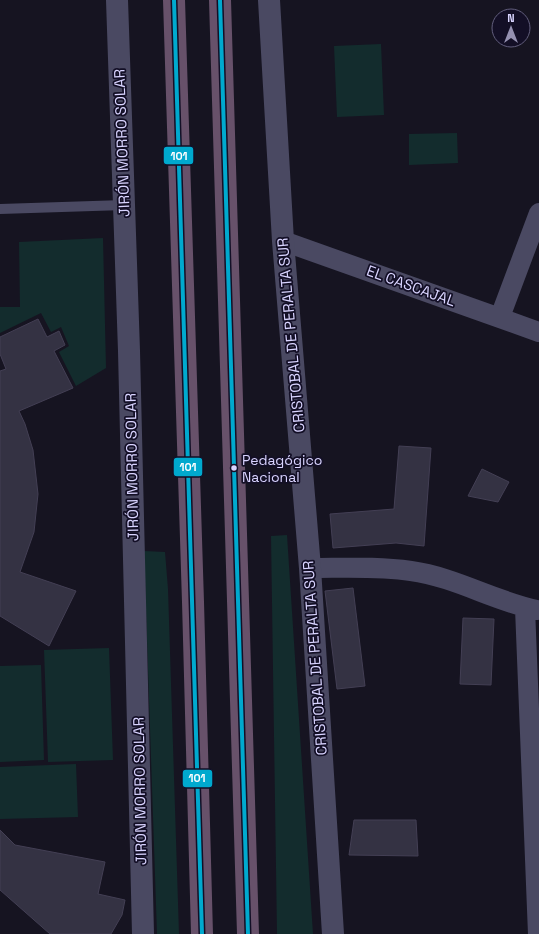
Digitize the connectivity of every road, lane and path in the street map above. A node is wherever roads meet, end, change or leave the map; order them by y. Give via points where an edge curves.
1 (117, 0) edge
2 (174, 0) edge
3 (220, 0) edge
4 (269, 0) edge
5 (124, 206) junction
6 (0, 209) edge
7 (539, 213) edge
8 (283, 241) junction
9 (500, 318) junction
10 (539, 332) edge
11 (310, 568) junction
12 (532, 609) edge
13 (143, 934) edge
14 (202, 934) edge
15 (248, 934) edge
16 (333, 934) edge
17 (538, 934) edge

1 - 5 street, JIRÓN MORRO SOLAR
2 - 14 highway
3 - 15 highway
4 - 8 street, CRISTOBAL DE PERALTA SUR
5 - 6 lane
5 - 13 street, JIRÓN MORRO SOLAR
7 - 9 street
8 - 9 street, EL CASCAJAL
8 - 11 street, CRISTOBAL DE PERALTA SUR
9 - 10 street, EL CASCAJAL
11 - 12 street via 412,571 469,586
11 - 16 street, CRISTOBAL DE PERALTA SUR
12 - 17 street

